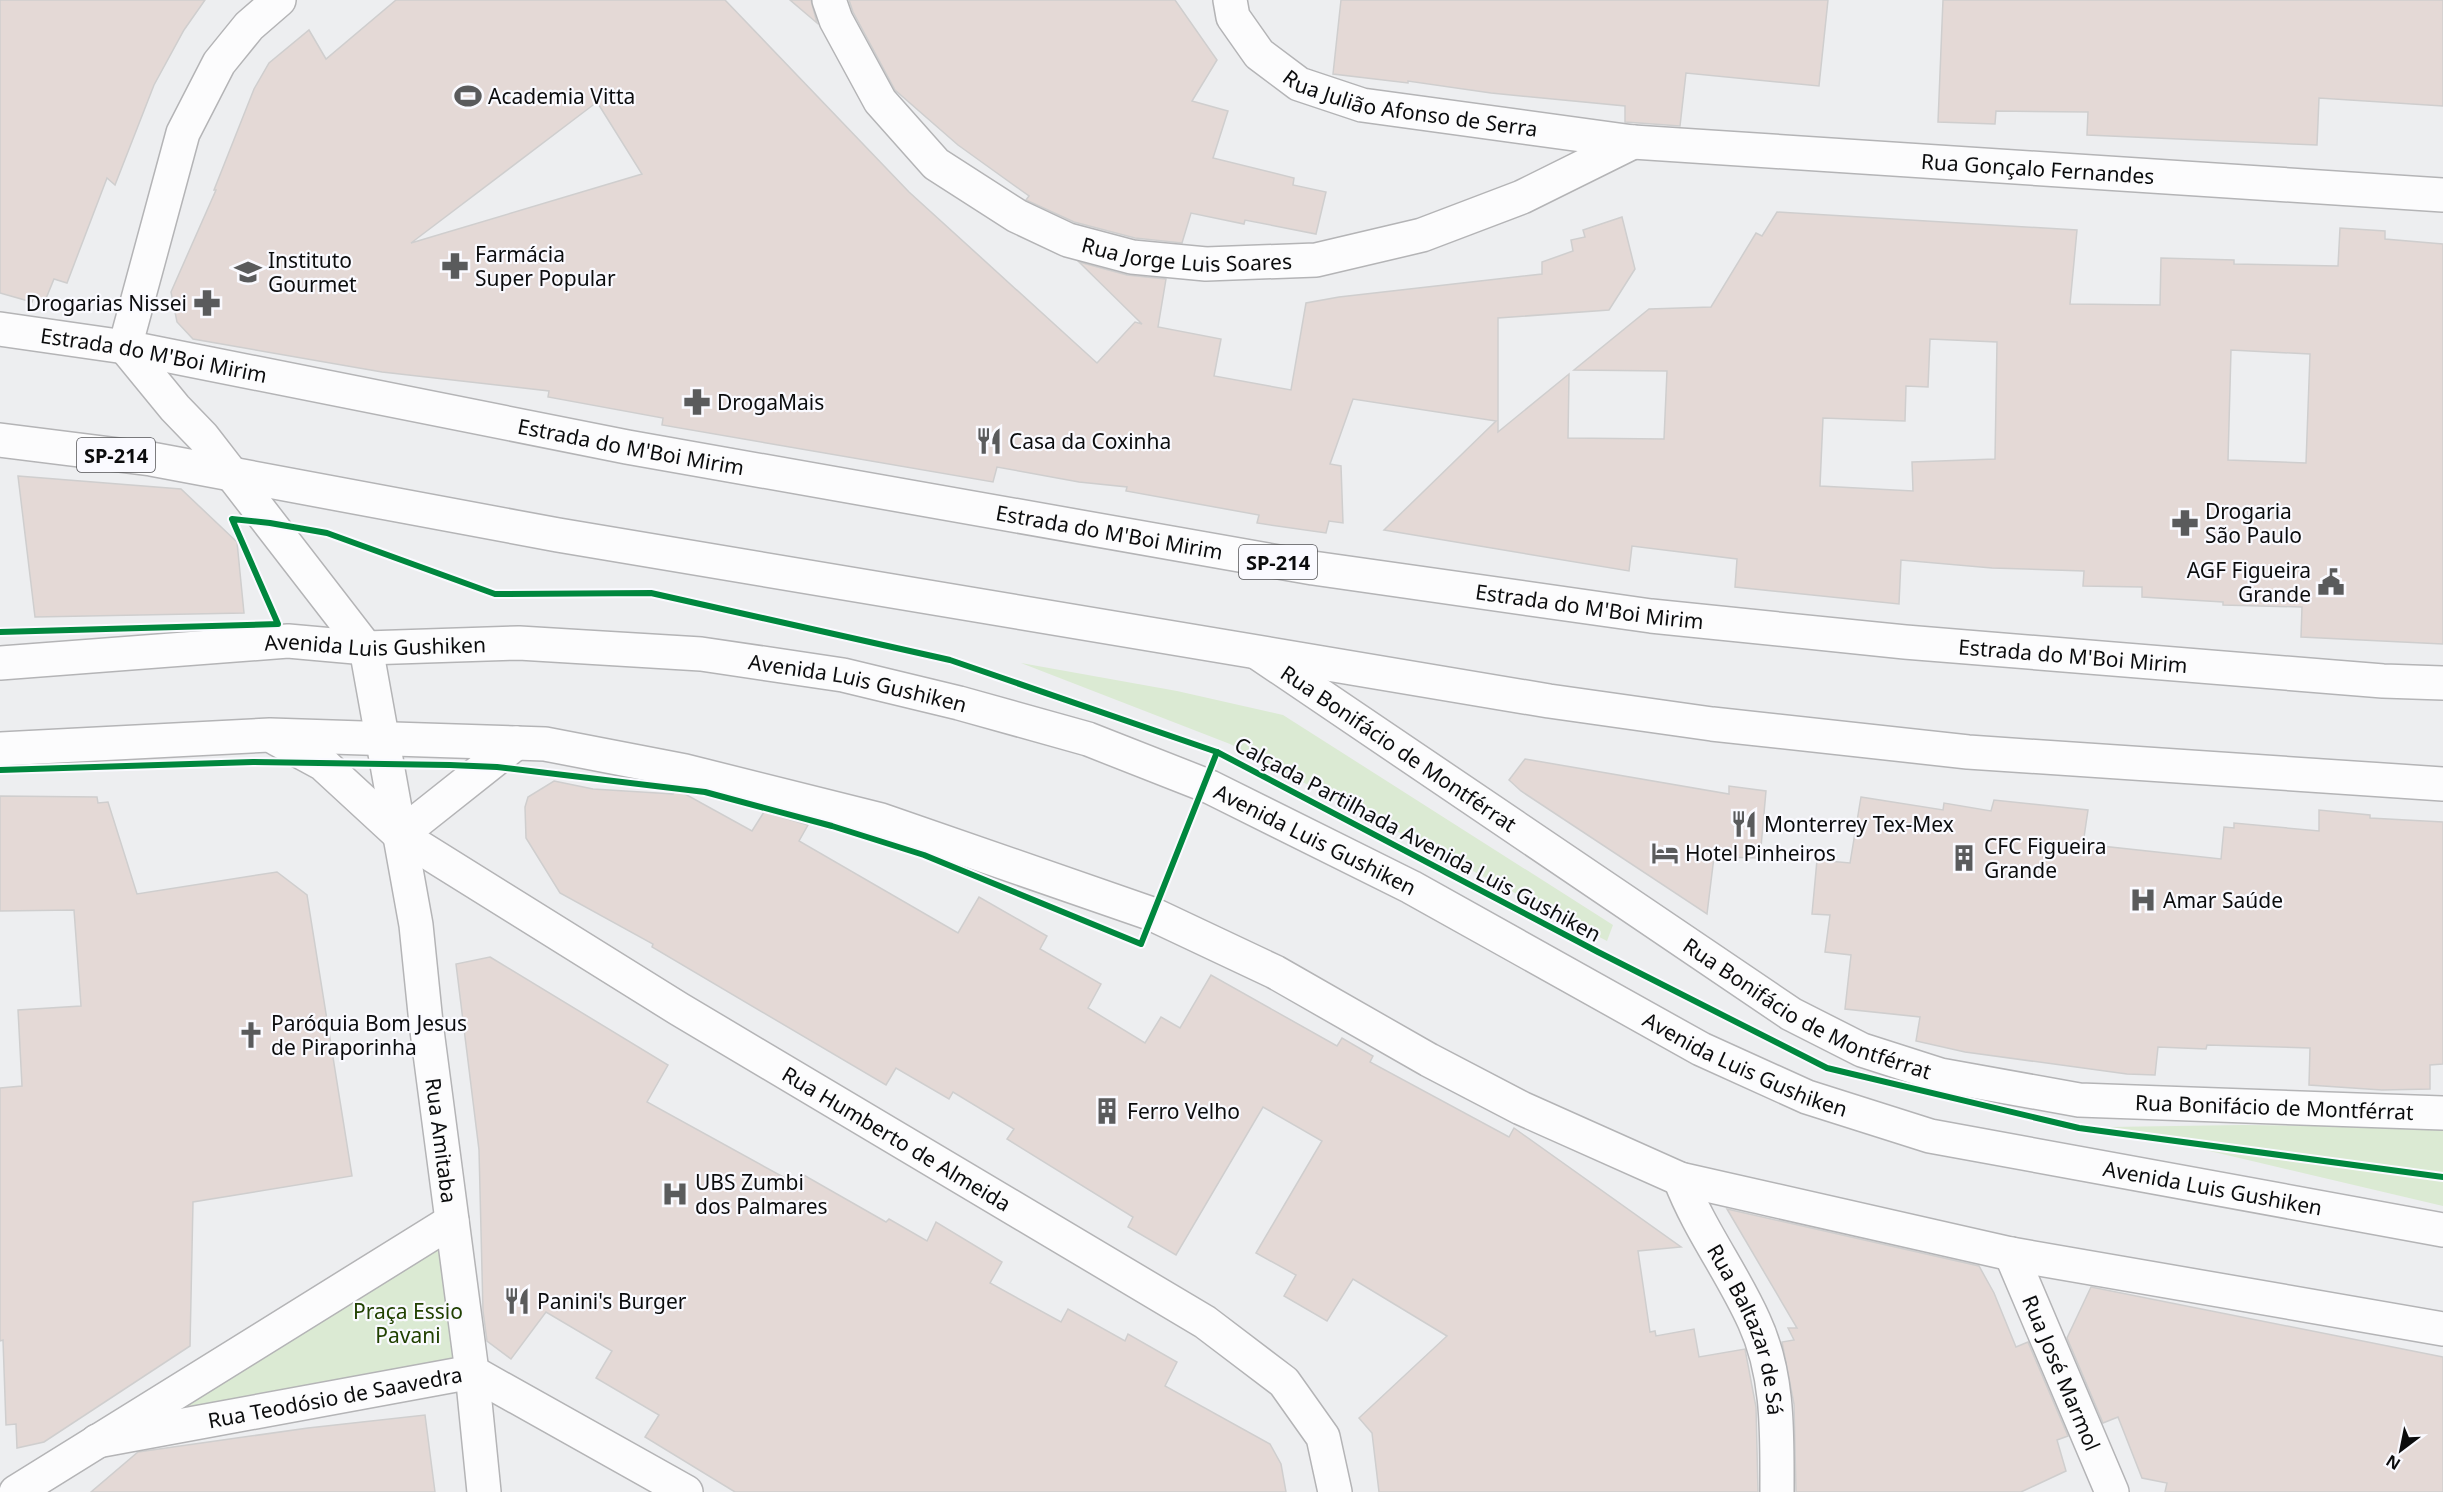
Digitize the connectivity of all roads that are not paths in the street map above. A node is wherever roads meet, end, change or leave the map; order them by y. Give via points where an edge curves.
1 (279, 0) edge
2 (828, 0) edge
3 (1230, 0) edge
4 (1633, 142) junction
5 (2443, 195) edge
6 (0, 329) edge
7 (125, 347) junction
8 (0, 440) edge
9 (231, 474) junction
10 (366, 648) junction
11 (1258, 653) junction
12 (0, 663) edge
13 (2443, 683) edge
14 (270, 735) junction
15 (383, 739) junction
16 (530, 744) junction
17 (0, 749) edge
18 (2443, 784) edge
19 (400, 835) junction
20 (2443, 1113) edge
21 (1680, 1179) junction
22 (452, 1221) junction
23 (2443, 1230) edge
24 (2011, 1254) junction
25 (2443, 1329) edge
26 (472, 1372) junction
27 (97, 1441) junction
28 (16, 1492) edge
29 (484, 1492) edge
30 (686, 1492) edge
31 (1335, 1492) edge
32 (1777, 1492) edge
33 (2112, 1492) edge

1 - 7 main road via 249,26 219,63 183,133
2 - 4 main road, Rua Jorge Luis Soares via 880,101 936,164 1017,216 1068,240 1132,257 1206,264 1316,260 1422,235 1522,197
3 - 4 main road, Rua Julião Afonso de Serra via 1233,17 1259,54 1299,84 1362,105
4 - 5 main road, Rua Gonçalo Fernandes
6 - 7 main road, Estrada do M'Boi Mirim / SP-214
7 - 9 main road
7 - 13 main road, Estrada do M'Boi Mirim / SP-214 via 627,447 1313,568 1430,585 1651,616 1905,642
8 - 9 main road, SP-214 via 151,459
9 - 10 main road
9 - 11 main road, SP-214 via 558,535
10 - 12 main road, Avenida Luis Gushiken via 288,641
10 - 15 main road, Rua Amitaba
10 - 23 main road, Avenida Luis Gushiken via 519,643 701,654 843,675 1088,739 1210,787 1351,856 1701,1049 1807,1097 1930,1136
11 - 18 main road, SP-214 via 1549,701 1836,738 1968,752
11 - 20 main road, Rua Bonifácio de Montférrat via 1791,1014 1862,1050 1940,1075 2079,1100
14 - 15 main road
14 - 17 main road
14 - 19 main road, Rua Humberto de Almeida via 323,764
15 - 16 main road
15 - 19 main road, Rua Amitaba
16 - 19 main road
16 - 21 main road via 685,771 881,820 1152,914 1275,972 1521,1108
19 - 22 main road, Rua Amitaba via 416,925
19 - 31 main road, Rua Humberto de Almeida via 679,1009 1204,1322 1284,1382 1323,1437
21 - 24 main road
21 - 32 main road, Rua Baltazar de Sá via 1689,1204 1755,1321 1773,1378
22 - 26 main road, Rua Amitaba
22 - 27 main road, Rua Teodósio de Saavedra
24 - 25 main road
24 - 33 main road, Rua José Marmol
26 - 27 main road, Rua Teodósio de Saavedra
26 - 29 main road, Rua Amitaba
26 - 30 main road, Rua Teodósio de Saavedra
27 - 28 main road, Rua Teodósio de Saavedra

